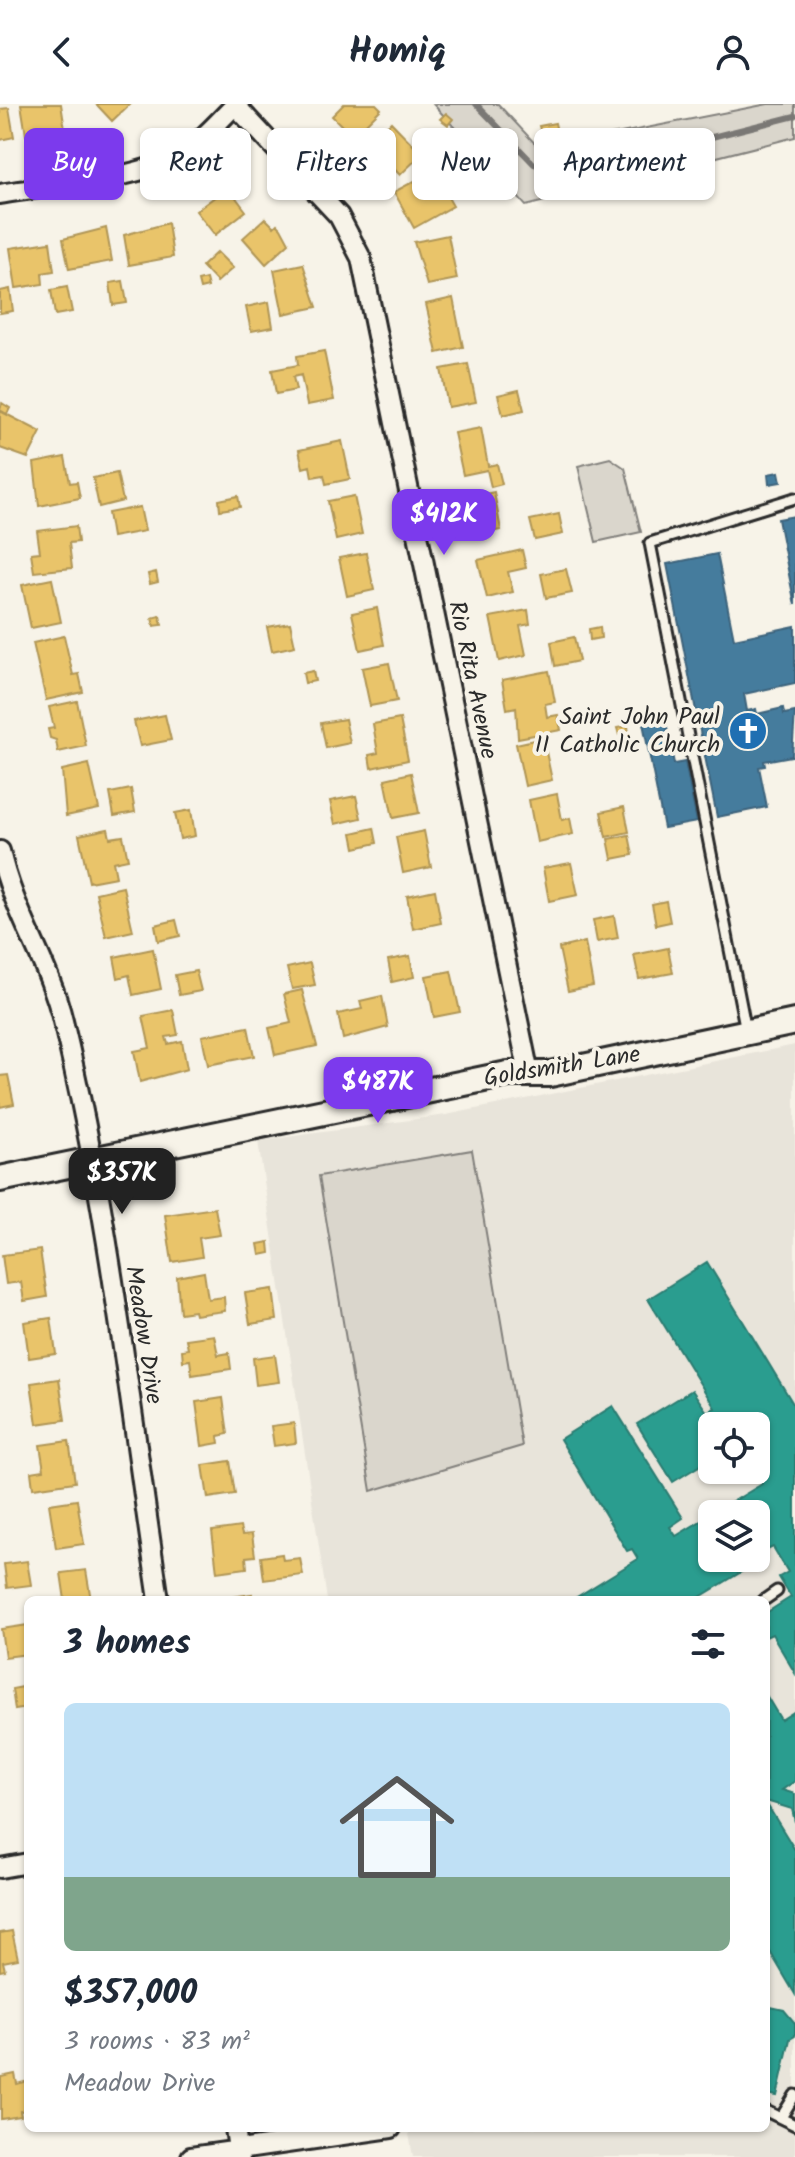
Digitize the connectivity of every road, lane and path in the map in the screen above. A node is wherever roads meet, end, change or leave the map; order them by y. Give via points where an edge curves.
1 (235, 104) edge
2 (0, 194) edge
3 (795, 498) edge
4 (0, 851) edge
5 (795, 1022) edge
6 (746, 1032) junction
7 (529, 1074) junction
8 (92, 1160) junction
9 (0, 1179) edge
10 (777, 1591) dead end
11 (158, 1596) edge
12 (770, 1596) edge
13 (24, 1864) edge
14 (0, 1868) edge
15 (795, 2095) edge
16 (770, 2112) edge
17 (782, 2116) junction
18 (795, 2125) edge
19 (236, 2132) edge
20 (368, 2132) edge
21 (239, 2154) edge
22 (191, 2157) edge

1 - 2 street via 167,162
1 - 7 street, Rio Rita Avenue via 332,207 361,258
3 - 6 lane via 650,543
4 - 8 street, Meadow Drive via 7,883 62,1018
5 - 6 street, Goldsmith Lane
6 - 7 street, Goldsmith Lane
7 - 8 street, Goldsmith Lane via 508,1074
8 - 9 street, Goldsmith Lane
8 - 11 street, Meadow Drive
10 - 12 lane
13 - 14 street
15 - 17 lane
16 - 17 lane
17 - 18 lane
19 - 21 street
20 - 21 street
21 - 22 street

